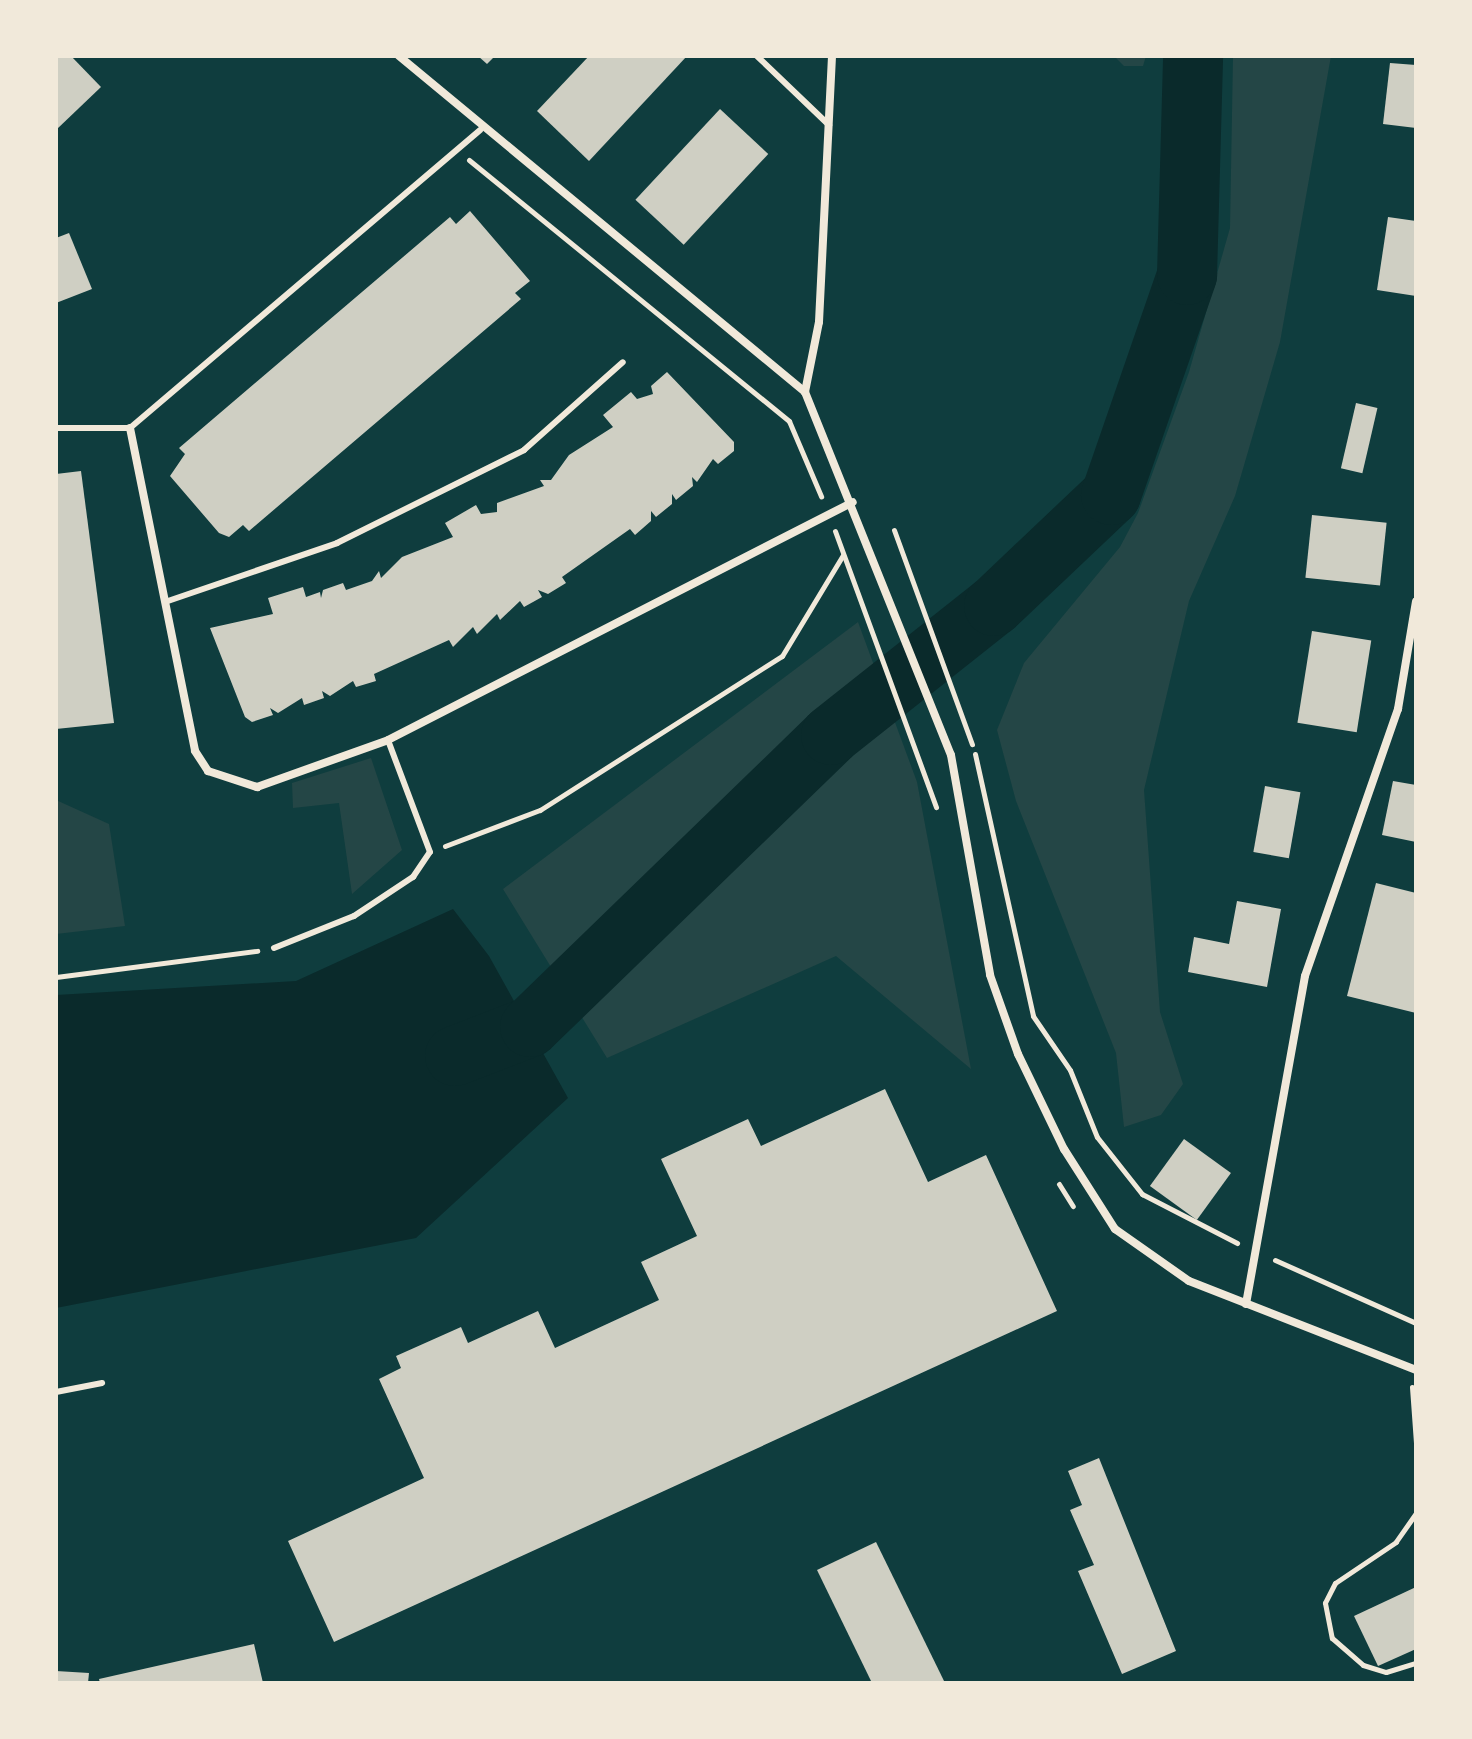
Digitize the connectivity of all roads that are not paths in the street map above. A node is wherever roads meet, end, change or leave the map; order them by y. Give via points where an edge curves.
1 (399, 56) edge
2 (757, 56) edge
3 (832, 56) edge
4 (831, 128) junction
5 (480, 130) junction
6 (623, 362) dead end
7 (805, 392) junction
8 (56, 428) edge
9 (130, 428) junction
10 (853, 502) junction
11 (1416, 601) edge
12 (165, 602) junction
13 (388, 740) junction
14 (274, 948) road end
15 (1246, 1304) junction
16 (1416, 1370) edge
17 (102, 1383) dead end
18 (56, 1392) edge

1 - 5 street
2 - 4 lane
3 - 4 street
4 - 7 street via 819,322
5 - 7 street
5 - 9 lane
6 - 12 lane via 524,450 337,543
7 - 10 street
8 - 9 lane
9 - 12 street
10 - 13 street
10 - 15 street via 951,755 990,975 1064,1149 1115,1229 1189,1281
11 - 15 street via 1398,709 1305,976 1260,1251
12 - 13 street via 195,751 208,771 257,787
13 - 14 lane via 430,852 413,877 354,916
15 - 16 street
17 - 18 lane

